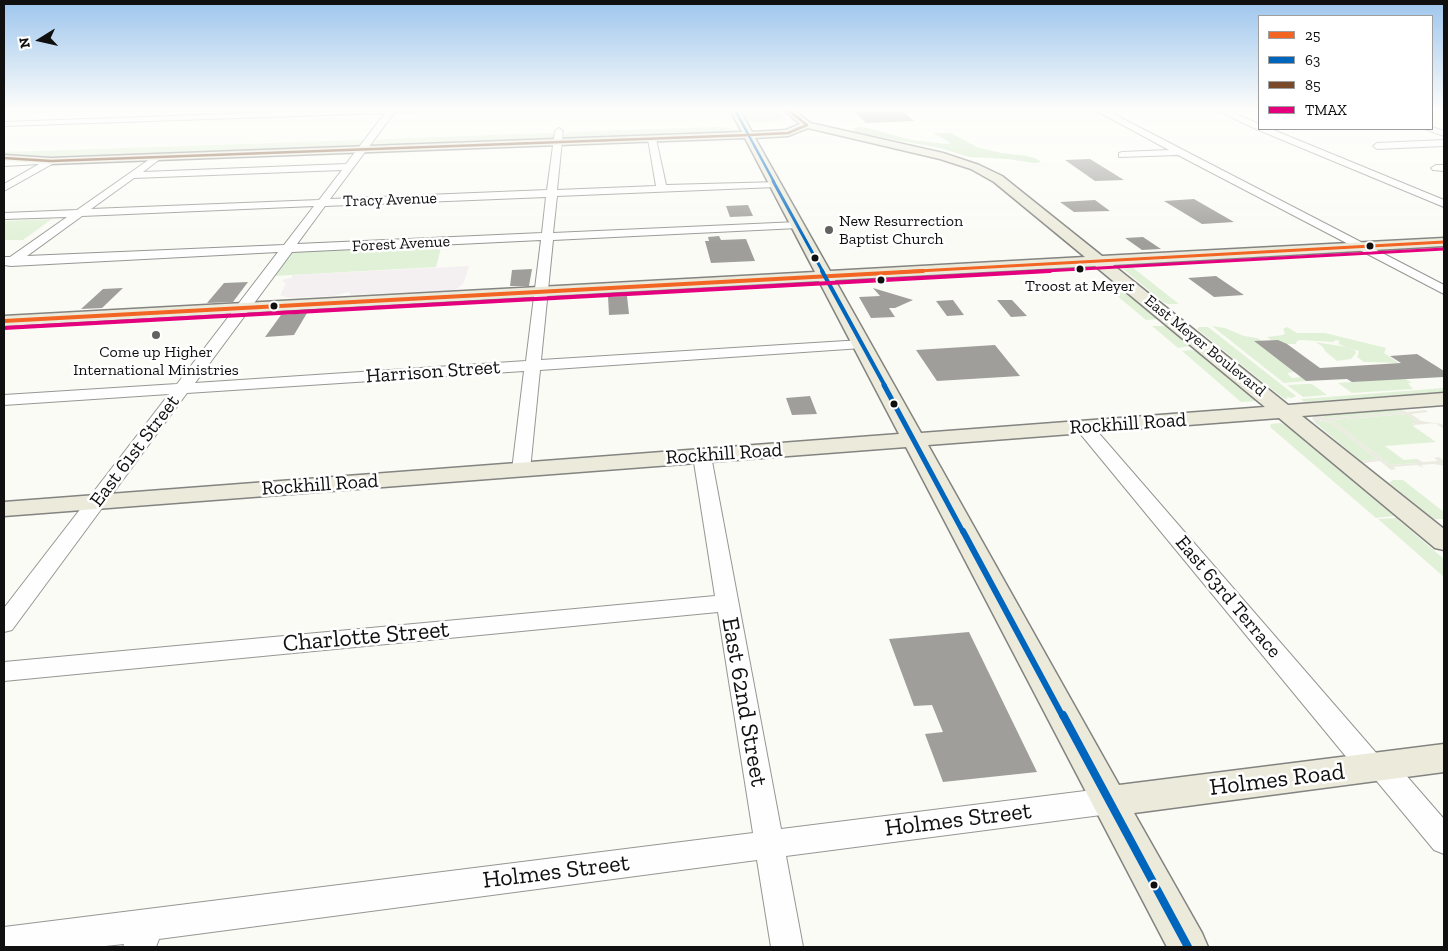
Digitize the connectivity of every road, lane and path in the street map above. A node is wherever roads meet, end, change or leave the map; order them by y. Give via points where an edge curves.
1 (191, 154) edge
2 (358, 154) edge
3 (556, 154) edge
4 (655, 154) edge
5 (760, 154) edge
6 (938, 154) edge
7 (1134, 154) edge
8 (1187, 154) edge
9 (1325, 154) edge
10 (1122, 155) dead end
11 (157, 157) junction
12 (4, 158) edge
13 (51, 161) junction
14 (4, 163) edge
15 (349, 168) junction
16 (131, 175) junction
17 (776, 184) junction
18 (4, 188) edge
19 (662, 189) junction
20 (552, 194) junction
21 (322, 203) junction
22 (1444, 204) edge
23 (78, 213) junction
24 (4, 216) edge
25 (798, 225) junction
26 (547, 237) junction
27 (1444, 242) edge
28 (1363, 247) junction
29 (288, 248) junction
30 (1100, 260) junction
31 (6, 263) edge
32 (826, 276) junction
33 (1444, 290) edge
34 (541, 291) junction
35 (244, 308) junction
36 (4, 321) edge
37 (862, 344) junction
38 (533, 366) junction
39 (182, 388) junction
40 (1444, 399) edge
41 (4, 400) edge
42 (1285, 412) junction
43 (1084, 427) junction
44 (913, 440) junction
45 (702, 456) junction
46 (521, 470) junction
47 (96, 502) junction
48 (4, 509) edge
49 (1444, 542) edge
50 (728, 603) junction
51 (4, 624) edge
52 (4, 672) edge
53 (1444, 758) edge
54 (1377, 767) junction
55 (1109, 801) junction
56 (1444, 840) edge
57 (769, 844) junction
58 (144, 936) edge
59 (4, 942) edge
60 (787, 947) edge
61 (1188, 947) edge

1 - 11 main road
2 - 15 street, East 61st Street
3 - 20 street
4 - 19 street
5 - 17 main road
6 - 30 main road, East Meyer Boulevard via 987,172 1007,185
7 - 10 street
8 - 28 street
9 - 22 street
11 - 13 main road
11 - 16 street
12 - 13 main road
13 - 14 street
13 - 18 street
15 - 16 street
15 - 21 street, East 61st Street
16 - 23 street
17 - 19 street, Tracy Avenue
17 - 25 main road
19 - 20 street, Tracy Avenue
20 - 21 street, Tracy Avenue
20 - 26 street
21 - 23 street, Tracy Avenue
21 - 29 street, East 61st Street
23 - 24 street, Tracy Avenue
23 - 31 street
25 - 26 street, Forest Avenue
25 - 32 main road
26 - 29 street, Forest Avenue
26 - 34 street
27 - 28 main road
28 - 30 main road
28 - 33 street
29 - 31 street, Forest Avenue
29 - 35 street, East 61st Street
30 - 32 main road
30 - 42 main road, East Meyer Boulevard
32 - 34 main road
32 - 37 main road
34 - 35 main road
34 - 38 street
35 - 36 main road
35 - 39 street, East 61st Street
37 - 38 street, Harrison Street
37 - 44 main road
38 - 39 street, Harrison Street
38 - 46 street
39 - 41 street, Harrison Street
39 - 47 street, East 61st Street
40 - 42 main road, Rockhill Road
42 - 43 main road, Rockhill Road
42 - 49 main road, East Meyer Boulevard
43 - 44 main road, Rockhill Road
43 - 54 street, East 63rd Terrace
44 - 45 main road, Rockhill Road
44 - 55 main road
45 - 46 main road, Rockhill Road
45 - 50 street, East 62nd Street
46 - 47 main road, Rockhill Road
47 - 48 main road, Rockhill Road
47 - 51 street, East 61st Street
50 - 52 street, Charlotte Street
50 - 57 street, East 62nd Street
53 - 54 main road, Holmes Road
54 - 55 main road, Holmes Road
54 - 56 street, East 63rd Terrace
55 - 57 street, Holmes Street
55 - 61 main road
57 - 58 street, Holmes Street
57 - 60 street, East 62nd Street
58 - 59 street, Holmes Street

